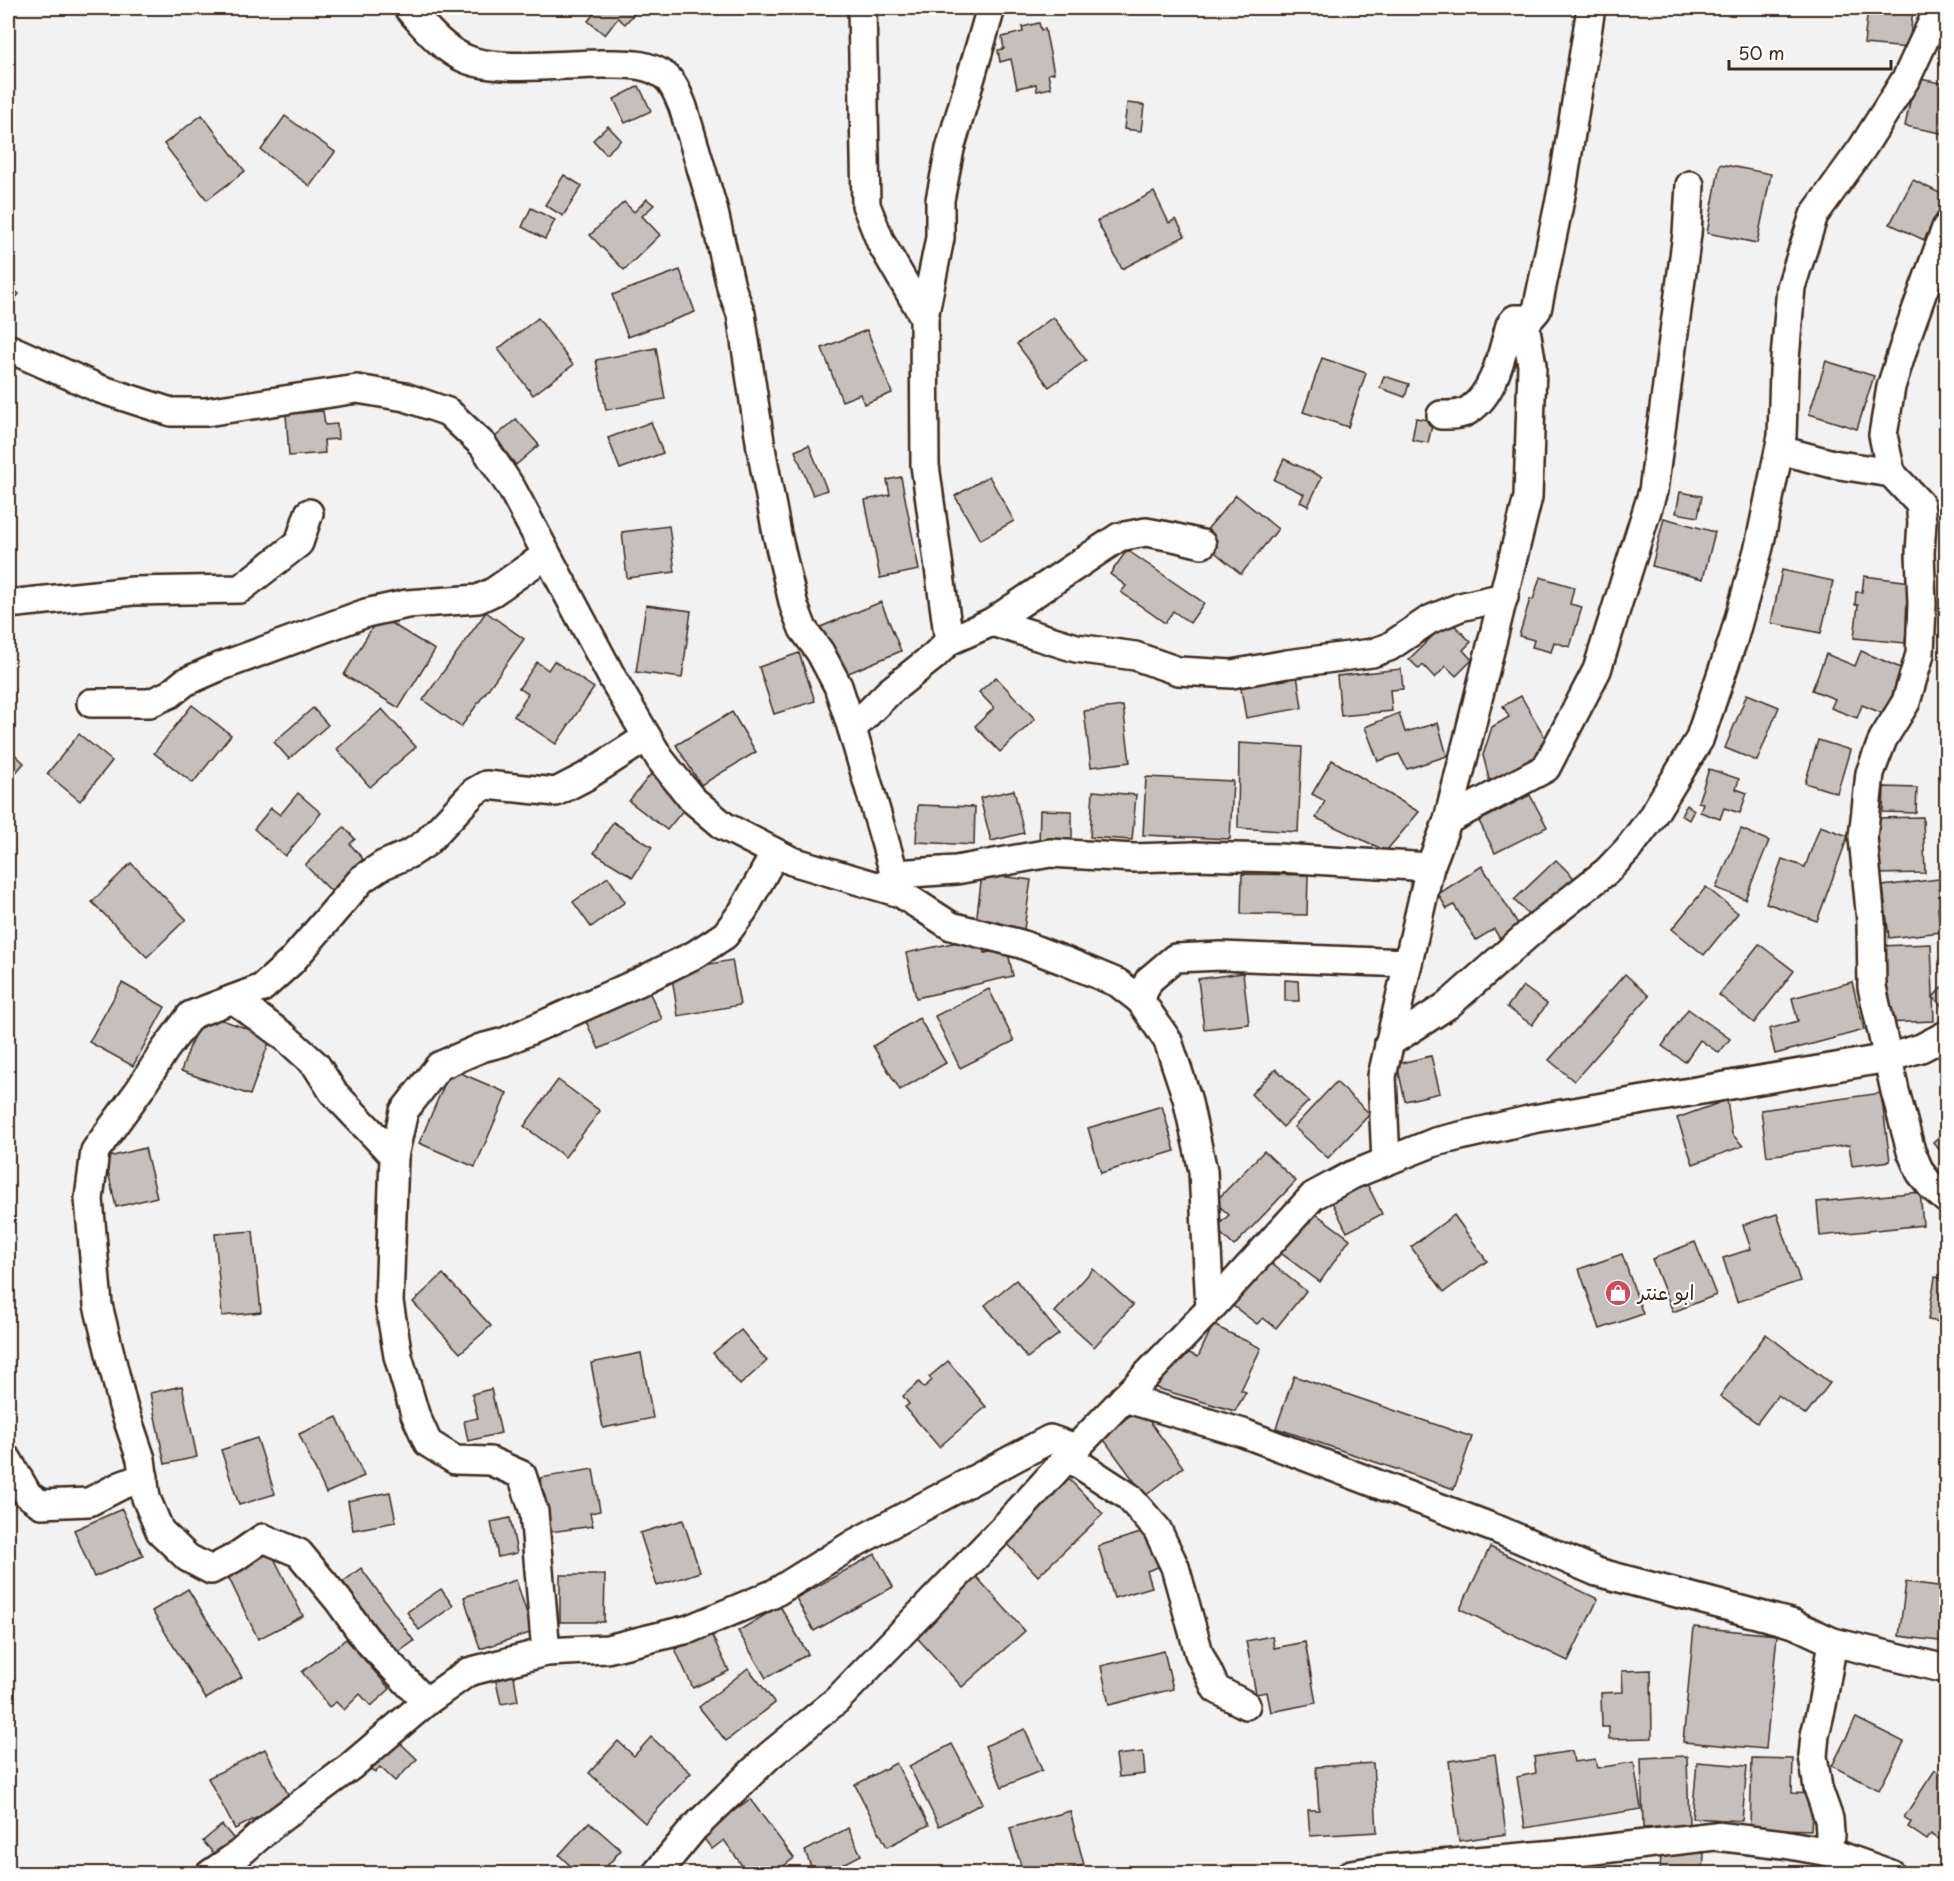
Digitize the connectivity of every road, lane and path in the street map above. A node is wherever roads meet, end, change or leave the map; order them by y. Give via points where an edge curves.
1 (408, 8) edge
2 (862, 8) edge
3 (991, 8) edge
4 (1591, 8) edge
5 (1940, 8) edge
6 (1690, 184) dead end
7 (1947, 228) edge
8 (924, 317) junction
9 (1525, 324) junction
10 (8, 348) edge
11 (1441, 415) dead end
12 (1780, 450) junction
13 (1891, 473) junction
14 (309, 513) dead end
15 (1202, 544) dead end
16 (546, 555) junction
17 (1504, 597) junction
18 (8, 604) edge
19 (992, 622) junction
20 (949, 641) junction
21 (91, 703) dead end
22 (852, 729) junction
23 (647, 738) junction
24 (1448, 820) junction
25 (775, 853) junction
26 (1430, 867) junction
27 (897, 884) junction
28 (1408, 963) junction
29 (233, 999) junction
30 (1140, 1000) junction
31 (1947, 1035) edge
32 (1389, 1043) junction
33 (1888, 1058) junction
34 (394, 1156) junction
35 (1386, 1161) junction
36 (1947, 1199) edge
37 (1210, 1309) junction
38 (1124, 1398) junction
39 (1072, 1453) junction
40 (8, 1460) edge
41 (144, 1477) junction
42 (1833, 1642) junction
43 (546, 1652) junction
44 (1947, 1669) edge
45 (426, 1702) junction
46 (1246, 1705) dead end
47 (1829, 1852) junction
48 (1567, 1863) edge
49 (210, 1874) edge
50 (656, 1874) edge
51 (1351, 1874) edge
52 (1891, 1874) edge

1 - 22 street via 438,41 466,59 521,66 642,64 667,77 677,92 741,314 767,480 794,606 803,629 838,686
2 - 8 street via 866,205 881,243
3 - 8 street via 950,149 940,200 940,238
4 - 9 street via 1562,190 1537,310
5 - 12 street via 1907,77 1814,215 1791,287
6 - 24 street via 1687,234 1653,491 1597,670 1546,768
7 - 13 street via 1891,387 1883,435
8 - 20 street via 925,465
9 - 11 street via 1515,319 1510,325 1495,376 1483,397 1468,411
9 - 17 street via 1532,365 1528,497
10 - 16 street via 100,389 171,412 207,412 357,389 405,397 448,412 483,446 512,489
12 - 13 street
12 - 32 street via 1759,547 1699,740 1650,820 1607,871 1448,1005
13 - 33 street via 1920,504 1922,604 1920,654 1906,702 1883,740 1870,773 1863,837 1872,987
14 - 18 street via 299,543 240,589 133,591
15 - 19 street via 1146,532 1119,537
16 - 21 street via 478,599 407,604 366,613 185,682 150,703
16 - 23 street
17 - 19 street via 1460,607 1429,620 1389,647 1372,653 1232,674 1178,671 1135,656 1076,648
17 - 24 street
19 - 20 street
20 - 22 street
22 - 27 street
23 - 25 street via 692,799 724,826
23 - 29 street via 556,792 493,785 474,792 426,843 362,879 291,962 262,988
24 - 26 street
25 - 27 street via 792,861
25 - 34 street via 744,911 725,935 696,954 515,1037 439,1066 404,1111
26 - 27 street via 1279,858 1134,858 1050,853
26 - 28 street
27 - 30 street via 951,926 1021,944 1065,961 1118,983
28 - 30 street via 1175,958 1149,980
28 - 32 street
29 - 34 street via 316,1065 333,1092
29 - 41 street via 191,1015 95,1151 89,1199 98,1305
30 - 37 street via 1168,1041 1187,1098 1203,1171
31 - 33 street
32 - 35 street via 1382,1076
33 - 35 street via 1533,1119 1435,1142
33 - 36 street via 1911,1151 1920,1172
34 - 43 street via 389,1302 398,1356 415,1414 428,1443 455,1460 490,1461 522,1475 534,1512
35 - 37 street via 1313,1196
37 - 38 street
38 - 39 street
38 - 42 street via 1243,1433 1597,1572 1794,1624
39 - 43 street via 1050,1439 855,1543 773,1594 689,1629 606,1649
39 - 46 street via 1128,1496 1157,1529 1175,1567 1199,1653 1215,1689
39 - 50 street via 837,1700 702,1820
40 - 41 street via 28,1495 41,1504 89,1502
41 - 45 street via 146,1498 160,1531 188,1558 211,1570 263,1538 298,1553 366,1639
42 - 44 street
42 - 47 street via 1813,1746 1815,1778 1829,1819
43 - 45 street via 468,1672
45 - 49 street via 350,1767
47 - 48 street via 1715,1836
47 - 52 street
48 - 51 street via 1383,1869

